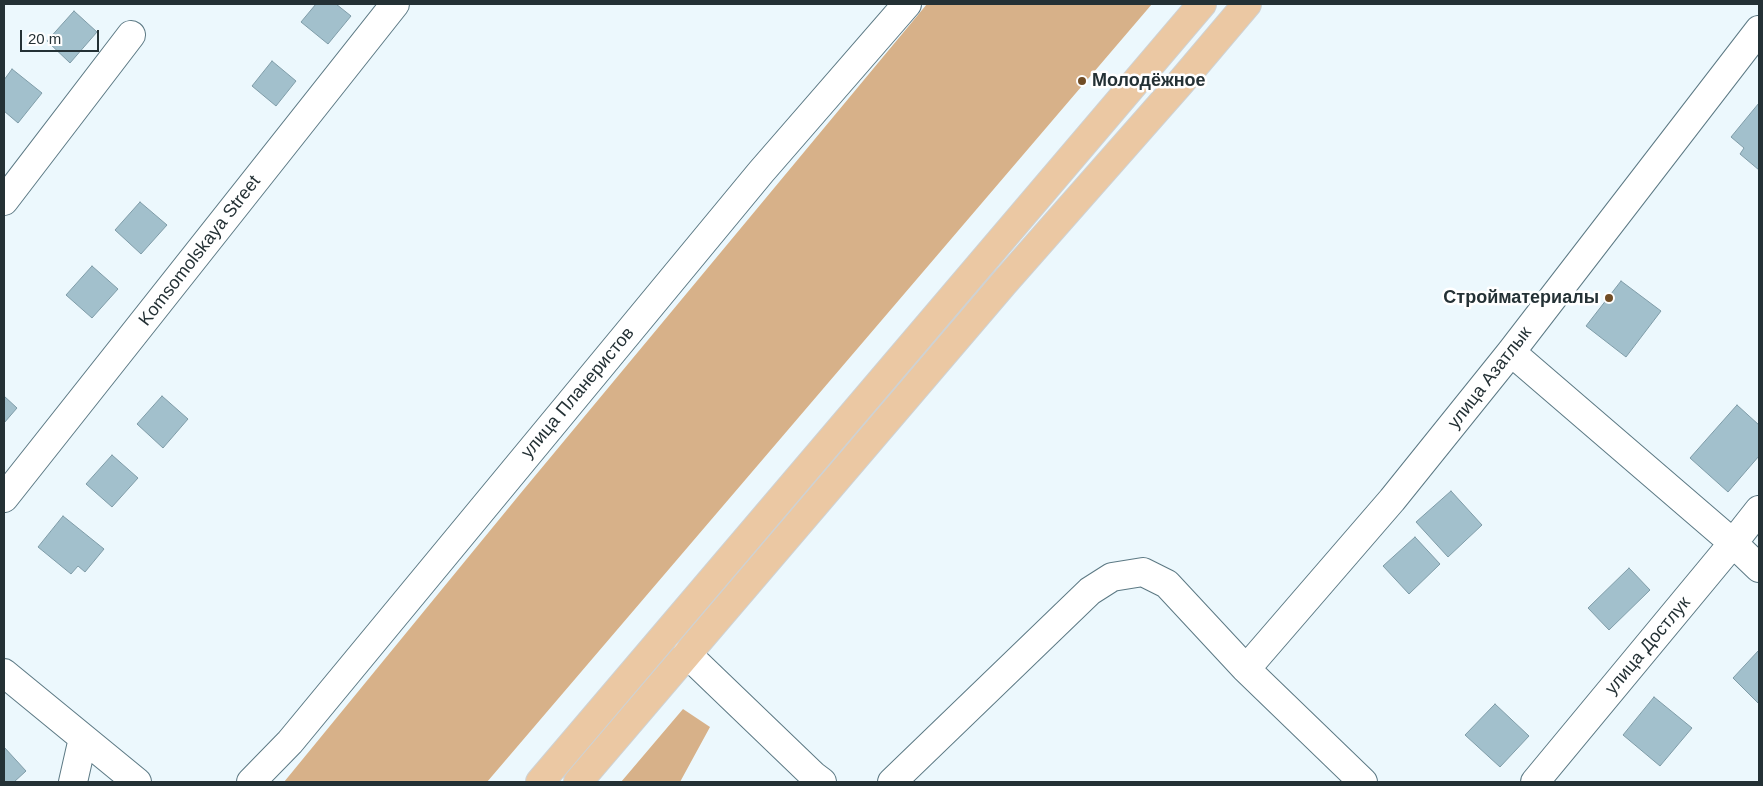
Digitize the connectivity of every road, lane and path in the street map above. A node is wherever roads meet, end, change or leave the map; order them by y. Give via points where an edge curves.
1 (395, 4) edge
2 (907, 4) edge
3 (1202, 4) edge
4 (1247, 4) edge
5 (1759, 30) edge
6 (131, 36) dead end
7 (4, 202) edge
8 (1511, 352) junction
9 (4, 498) edge
10 (1759, 510) edge
11 (1733, 543) junction
12 (1759, 568) edge
13 (687, 654) junction
14 (1246, 669) junction
15 (4, 673) edge
16 (83, 738) junction
17 (73, 782) edge
18 (137, 782) edge
19 (251, 782) edge
20 (540, 782) edge
21 (578, 782) edge
22 (822, 782) edge
23 (892, 782) edge
24 (1363, 782) edge
25 (1535, 782) edge

1 - 9 street, Komsomolskaya Street
2 - 19 street, улица Планеристов via 754,179 290,742
3 - 20 main road
4 - 13 main road
5 - 8 street, улица Азатлык
6 - 7 street
8 - 11 street
8 - 14 street, улица Азатлык via 1392,500
10 - 11 street, улица Достлук
11 - 12 street
11 - 25 street, улица Достлук
13 - 21 main road
13 - 22 street
14 - 23 street via 1167,584 1143,572 1112,577 1090,591
14 - 24 street
15 - 16 street
16 - 17 street
16 - 18 street

